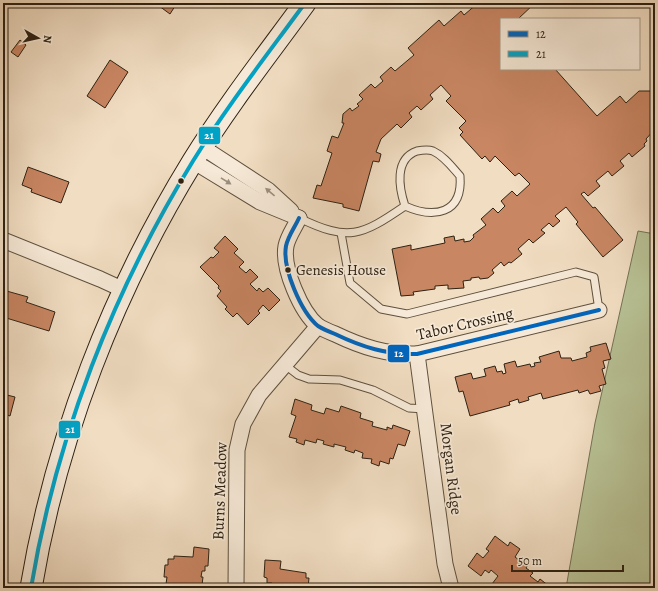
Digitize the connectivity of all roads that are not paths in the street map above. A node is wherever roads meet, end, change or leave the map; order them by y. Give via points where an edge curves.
1 (304, 3) edge
2 (198, 154) junction
3 (405, 206) junction
4 (299, 218) junction
5 (341, 233) junction
6 (3, 240) edge
7 (124, 290) junction
8 (599, 310) joint
9 (318, 326) junction
10 (417, 354) junction
11 (285, 365) junction
12 (425, 408) junction
13 (31, 588) edge
14 (236, 588) edge
15 (451, 588) edge

1 - 2 main road
2 - 4 street via 268,190
2 - 7 main road via 155,226
3 - 3 lane via 400,189 400,172 407,157 413,153 421,150 434,151 460,176 461,193 450,208 424,212
3 - 5 lane via 368,228
4 - 5 lane via 322,229
4 - 9 street via 286,245 287,267 297,295
5 - 8 lane via 350,283 382,309 407,314 576,272 594,277
6 - 7 street
7 - 13 main road via 88,376 69,434 48,509
8 - 10 street, Tabor Crossing
9 - 10 street, Tabor Crossing via 372,350 398,355
9 - 11 street, Burns Meadow
10 - 12 street, Morgan Ridge
11 - 12 lane via 298,375 309,379 340,380 373,390 409,408
11 - 14 street, Burns Meadow via 249,410 239,437
12 - 15 street, Morgan Ridge via 445,564

